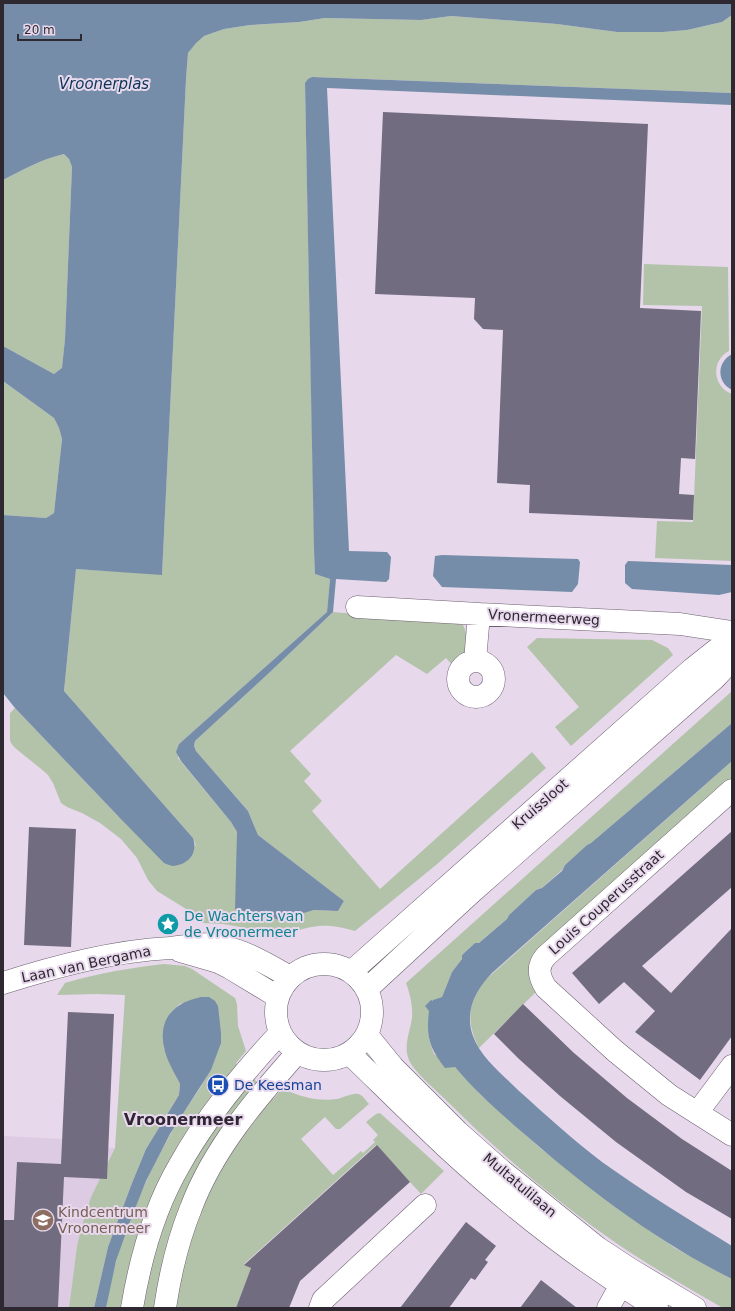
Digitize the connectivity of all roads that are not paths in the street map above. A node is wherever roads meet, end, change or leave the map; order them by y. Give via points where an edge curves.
1 (356, 607) dead end
2 (479, 614) junction
3 (732, 632) edge
4 (732, 642) edge
5 (732, 660) edge
6 (475, 661) dead end
7 (732, 790) edge
8 (170, 948) junction
9 (352, 971) junction
10 (290, 977) junction
11 (3, 983) edge
12 (367, 989) junction
13 (278, 997) junction
14 (280, 1033) junction
15 (367, 1036) junction
16 (297, 1053) junction
17 (350, 1054) junction
18 (732, 1066) edge
19 (697, 1113) junction
20 (732, 1135) edge
21 (425, 1205) dead end
22 (625, 1277) junction
23 (132, 1308) edge
24 (165, 1308) edge
25 (320, 1308) edge
26 (608, 1308) edge
27 (657, 1308) edge
28 (695, 1308) edge

1 - 2 street, Vronermeerweg
2 - 3 street, Vronermeerweg via 680,624
2 - 6 street
4 - 9 street, Kruissloot via 716,650 692,669
5 - 12 street, Kruissloot
7 - 19 street, Louis Couperusstraat via 546,956 539,970 546,988 615,1051 669,1096
8 - 10 street, Laan van Bergama via 203,944 227,947 256,958
8 - 11 street, Laan van Bergama via 104,957
8 - 13 street, Laan van Bergama via 218,962
9 - 10 street via 327,964 305,969
9 - 12 street
10 - 13 street
12 - 15 street via 372,1000 373,1012
13 - 14 street via 276,1008
14 - 16 street
14 - 23 street via 227,1093 178,1167 158,1213 142,1261
15 - 17 street
15 - 22 street, Multatulilaan via 393,1067 458,1132 598,1248
16 - 17 street via 322,1061
16 - 24 street via 247,1112 208,1172 182,1233
17 - 22 street, Multatulilaan via 492,1188 549,1234
18 - 19 street
19 - 20 street, Louis Couperusstraat
21 - 25 street via 323,1300
22 - 26 street
22 - 27 street, Multatulilaan
22 - 28 street, Multatulilaan

